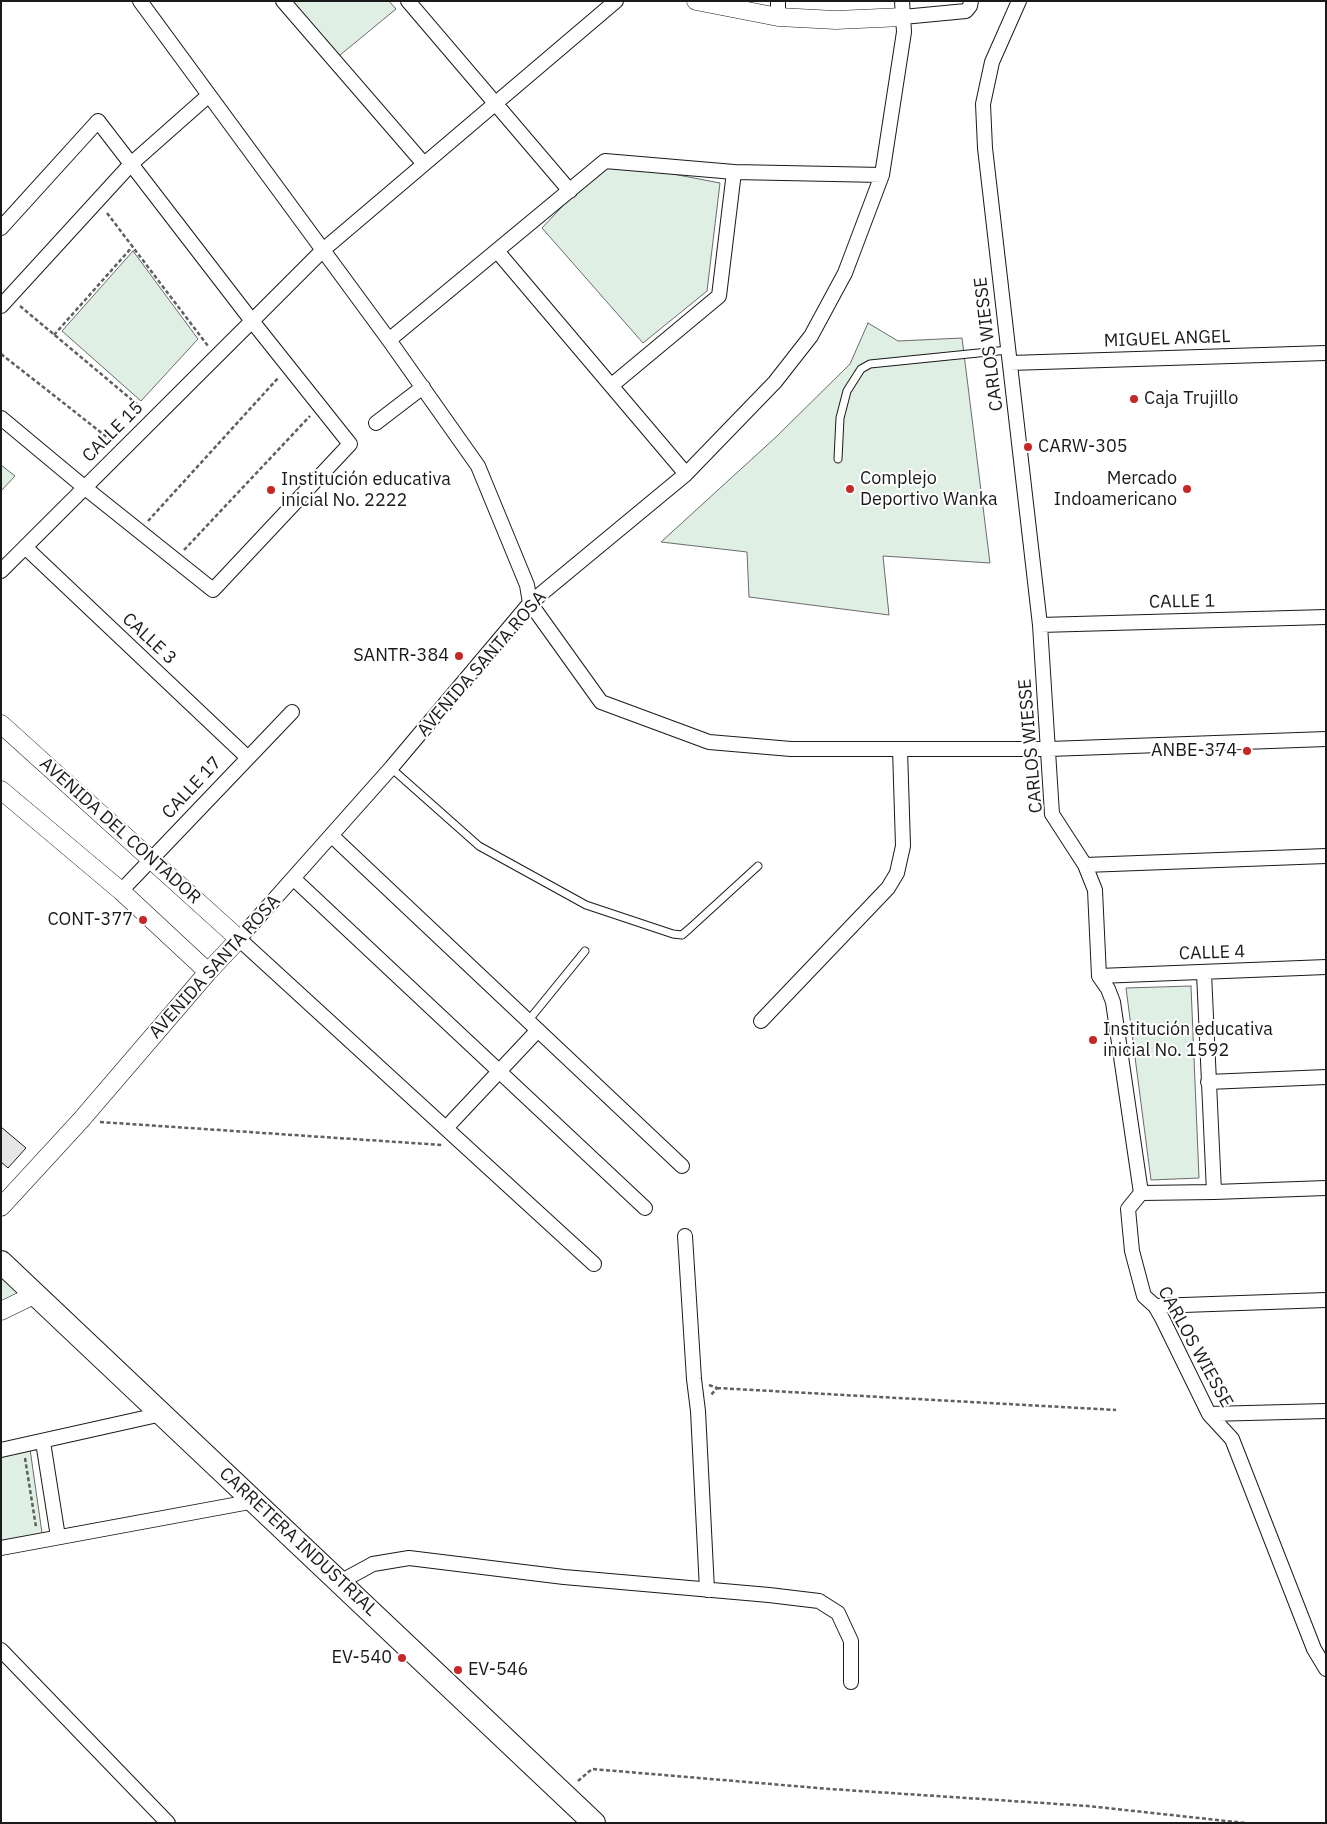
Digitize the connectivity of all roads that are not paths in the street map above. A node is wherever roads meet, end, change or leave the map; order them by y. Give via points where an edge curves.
1 (140, 1) edge
2 (283, 1) edge
3 (408, 1) edge
4 (616, 1) edge
5 (696, 1) edge
6 (971, 1) edge
7 (1019, 1) edge
8 (778, 9) edge
9 (902, 9) edge
10 (209, 95) junction
11 (495, 104) junction
12 (131, 164) junction
13 (424, 164) junction
14 (734, 172) junction
15 (882, 175) junction
16 (570, 190) junction
17 (1, 228) edge
18 (323, 250) junction
19 (497, 251) junction
20 (5, 302) edge
21 (252, 321) junction
22 (390, 340) junction
23 (1326, 352) edge
24 (1009, 356) junction
25 (612, 385) junction
26 (423, 387) junction
27 (1, 418) edge
28 (376, 423) dead end
29 (838, 459) dead end
30 (686, 474) junction
31 (84, 487) junction
32 (25, 547) junction
33 (1, 571) edge
34 (530, 604) junction
35 (1326, 617) edge
36 (1040, 625) junction
37 (292, 712) dead end
38 (1, 724) edge
39 (1326, 739) edge
40 (900, 749) junction
41 (1049, 749) junction
42 (247, 757) junction
43 (391, 768) junction
44 (1, 790) edge
45 (332, 836) junction
46 (1326, 856) edge
47 (152, 859) junction
48 (1085, 865) junction
49 (758, 866) dead end
50 (294, 879) junction
51 (121, 891) junction
52 (239, 939) junction
53 (585, 951) dead end
54 (1326, 967) edge
55 (208, 972) junction
56 (1204, 973) junction
57 (1099, 976) junction
58 (761, 1020) dead end
59 (533, 1025) junction
60 (499, 1071) junction
61 (1326, 1077) edge
62 (1208, 1082) junction
63 (446, 1128) junction
64 (682, 1166) dead end
65 (1326, 1188) edge
66 (1214, 1192) junction
67 (1141, 1193) junction
68 (1, 1207) edge
69 (645, 1208) dead end
70 (685, 1236) dead end
71 (1, 1262) edge
72 (594, 1264) dead end
73 (36, 1294) junction
74 (1326, 1300) edge
75 (1155, 1306) junction
76 (1, 1311) edge
77 (1326, 1411) edge
78 (162, 1414) junction
79 (1209, 1414) junction
80 (43, 1442) junction
81 (1, 1450) edge
82 (255, 1501) junction
83 (58, 1537) junction
84 (1, 1548) edge
85 (340, 1582) junction
86 (707, 1590) junction
87 (1, 1650) edge
88 (1326, 1669) edge
89 (851, 1682) dead end
90 (168, 1823) edge
91 (594, 1823) edge

1 - 10 street
2 - 13 street
3 - 11 street
4 - 11 street, CALLE 15
5 - 8 street
6 - 9 street via 966,11
7 - 24 street, CARLOS WIESSE via 992,62 984,104 985,148
8 - 9 street via 836,20
9 - 15 street, AVENIDA SANTA ROSA via 904,32
10 - 12 street
10 - 18 street
11 - 13 street, CALLE 15
11 - 16 street
12 - 17 street via 98,121
12 - 20 street
12 - 21 street
13 - 18 street, CALLE 15
14 - 15 street
14 - 16 street via 606,161
14 - 25 street via 719,296
15 - 30 street, AVENIDA SANTA ROSA via 845,273 811,336 775,382
16 - 19 street
18 - 21 street, CALLE 15
18 - 22 street
19 - 22 street
19 - 25 street
21 - 31 street, CALLE 15
21 - 31 street via 350,444 213,590
22 - 26 street
23 - 24 street, MIGUEL ANGEL
24 - 29 lane via 870,364 861,369 847,391 840,418
24 - 36 street, CARLOS WIESSE
25 - 30 street
26 - 28 street
26 - 34 street via 478,466 526,585
27 - 31 street
30 - 34 street, AVENIDA SANTA ROSA
31 - 32 street, CALLE 15
32 - 33 street, CALLE 15
32 - 42 street, CALLE 3
34 - 40 street via 601,702 709,742 791,749
34 - 43 street, AVENIDA SANTA ROSA
35 - 36 street, CALLE 1
36 - 41 street, CARLOS WIESSE
37 - 42 street, CALLE 17
38 - 47 street, AVENIDA DEL CONTADOR
39 - 41 street
40 - 41 street
40 - 58 street via 903,846 897,873 888,888
41 - 48 street, CARLOS WIESSE via 1052,814
42 - 47 street, CALLE 17
43 - 45 street, AVENIDA SANTA ROSA
43 - 49 lane via 479,846 586,905 673,934 682,935
44 - 51 street
45 - 50 street, AVENIDA SANTA ROSA
45 - 59 street
46 - 48 street
47 - 51 street, CALLE 17
47 - 52 street, AVENIDA DEL CONTADOR
48 - 57 street, CARLOS WIESSE via 1095,890
50 - 52 street, AVENIDA SANTA ROSA
50 - 60 street
51 - 55 street
52 - 55 street, AVENIDA SANTA ROSA
52 - 63 street
53 - 59 lane
54 - 56 street, CALLE 4
55 - 68 street, AVENIDA SANTA ROSA via 81,1120
56 - 57 street, CALLE 4
56 - 62 street
57 - 67 street, CARLOS WIESSE via 1113,1002
59 - 60 street
59 - 64 street
60 - 63 street
60 - 69 street
61 - 62 street
62 - 66 street
63 - 72 street
65 - 66 street
66 - 67 street
67 - 75 street, CARLOS WIESSE via 1128,1209 1132,1251 1144,1296
70 - 86 street
71 - 73 highway, CARRETERA INDUSTRIAL
73 - 76 street
73 - 78 highway, CARRETERA INDUSTRIAL
74 - 75 street
75 - 79 street, CARLOS WIESSE
77 - 79 street
78 - 80 street
78 - 82 highway, CARRETERA INDUSTRIAL
79 - 88 street, CARLOS WIESSE via 1232,1439 1314,1649
80 - 81 street
80 - 83 street
82 - 83 street
82 - 85 highway, CARRETERA INDUSTRIAL
83 - 84 street
85 - 86 street via 373,1564 409,1558
85 - 91 highway, CARRETERA INDUSTRIAL
86 - 89 street via 819,1601 838,1613 851,1641
87 - 90 street

